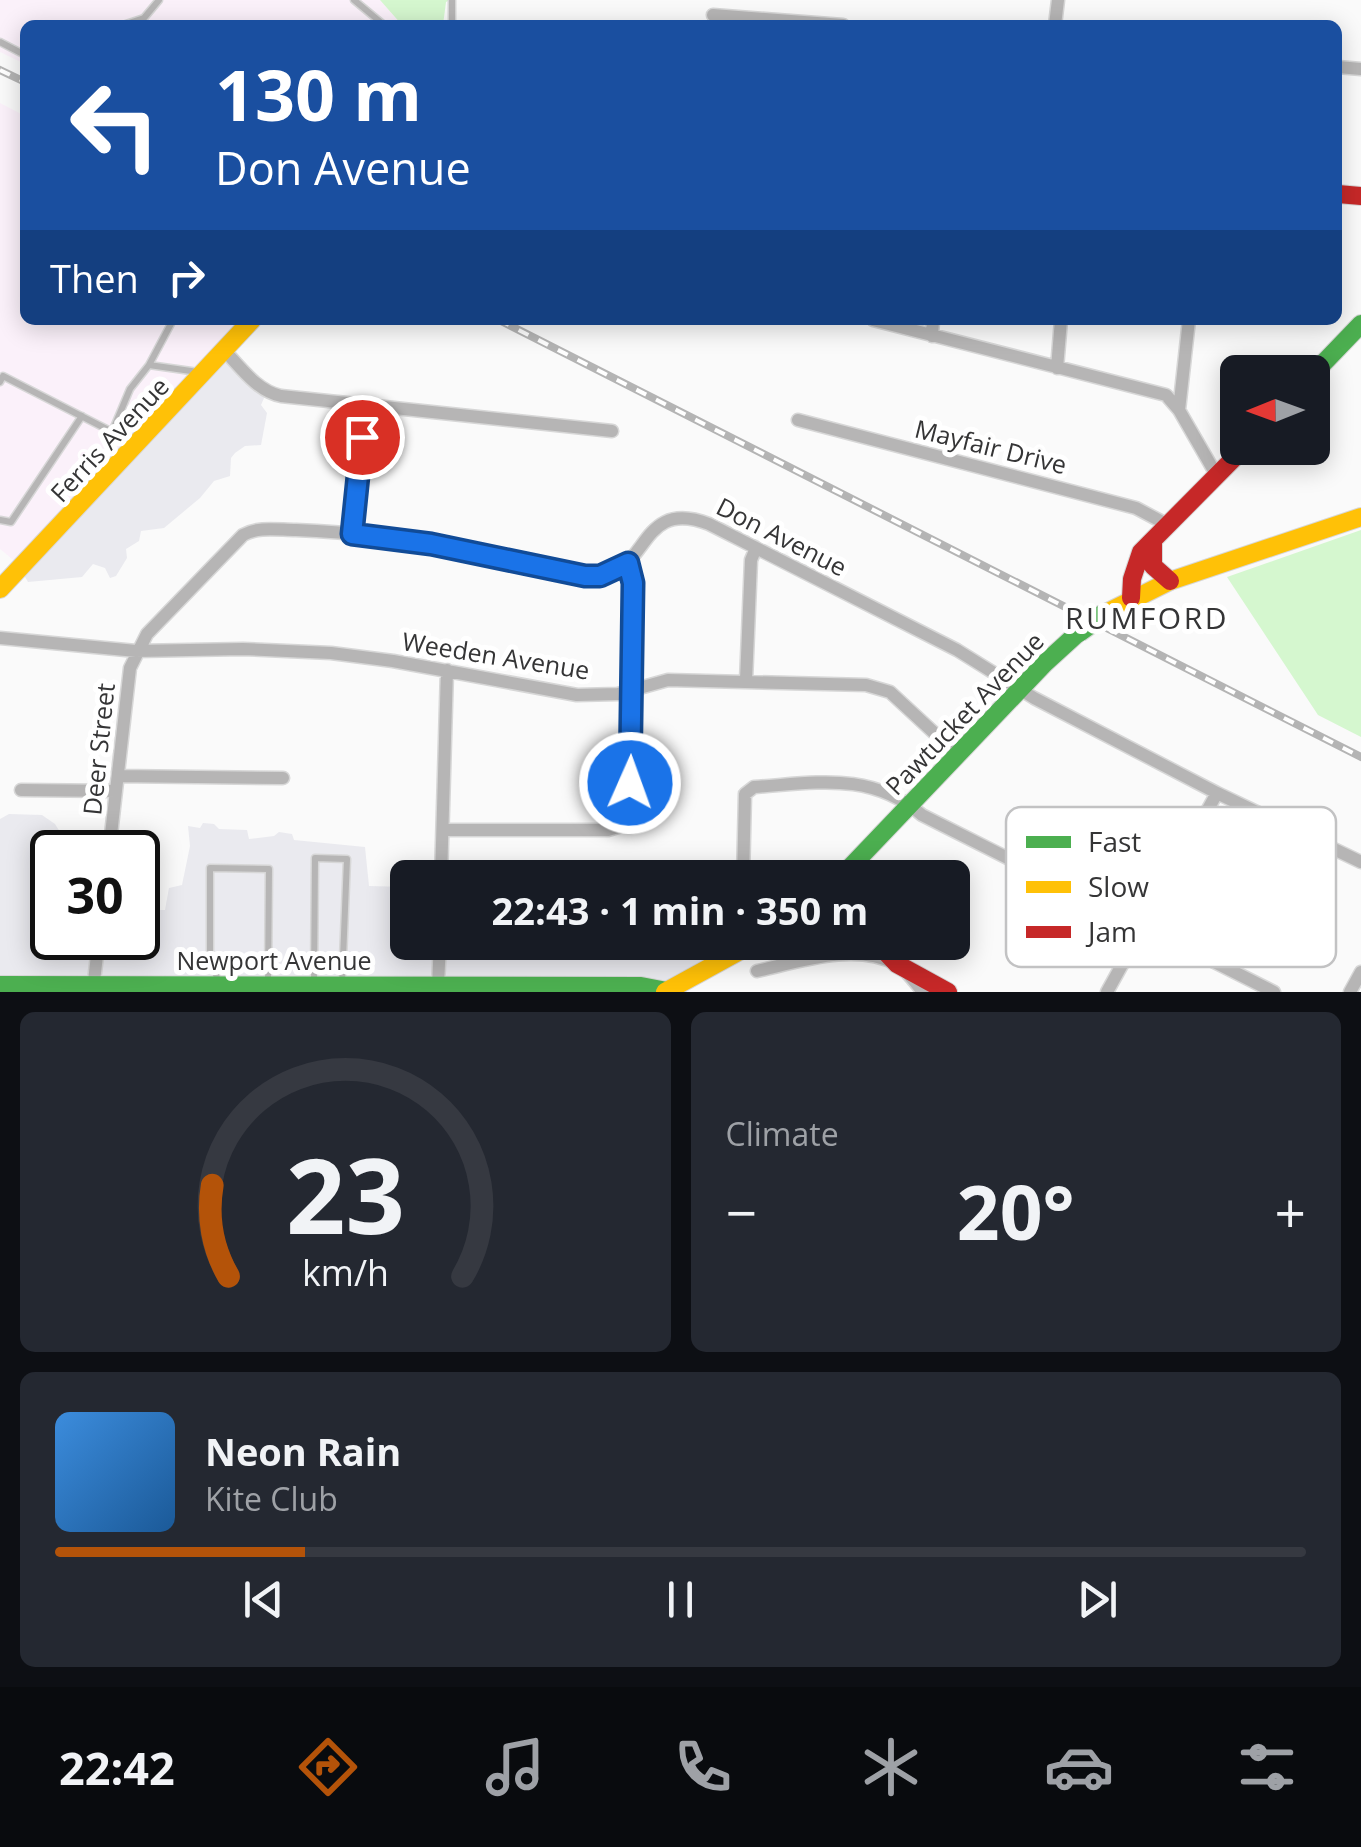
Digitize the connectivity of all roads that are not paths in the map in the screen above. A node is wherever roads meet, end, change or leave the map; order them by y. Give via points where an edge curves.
1 (159, 0) edge
2 (354, 0) edge
3 (712, 15) dead end
4 (138, 20) edge
5 (378, 20) edge
6 (778, 20) edge
7 (1361, 324) edge
8 (170, 325) edge
9 (247, 325) edge
10 (891, 325) edge
11 (933, 325) edge
12 (1061, 325) edge
13 (1188, 325) edge
14 (932, 336) junction
15 (224, 350) junction
16 (1330, 356) edge
17 (148, 365) junction
18 (1057, 368) junction
19 (204, 372) junction
20 (0, 382) edge
21 (365, 404) junction
22 (1179, 410) junction
23 (82, 416) junction
24 (798, 420) dead end
25 (612, 431) dead end
26 (112, 432) junction
27 (137, 445) junction
28 (1228, 465) edge
29 (1218, 476) junction
30 (1361, 517) edge
31 (0, 520) edge
32 (1170, 526) junction
33 (352, 534) junction
34 (1153, 544) junction
35 (756, 548) junction
36 (628, 563) junction
37 (1170, 581) junction
38 (0, 589) edge
39 (1131, 598) junction
40 (0, 638) edge
41 (136, 652) junction
42 (447, 670) junction
43 (746, 681) junction
44 (1021, 688) junction
45 (633, 690) junction
46 (958, 755) junction
47 (283, 778) dead end
48 (117, 784) junction
49 (21, 790) dead end
50 (1217, 792) junction
51 (911, 805) junction
52 (1209, 807) edge
53 (1248, 807) edge
54 (112, 830) edge
55 (443, 830) junction
56 (1336, 850) edge
57 (1006, 857) edge
58 (442, 860) edge
59 (743, 860) edge
60 (858, 860) edge
61 (1361, 862) edge
62 (96, 960) edge
63 (442, 960) edge
64 (721, 960) edge
65 (893, 960) edge
66 (897, 964) junction
67 (1121, 967) edge
68 (1225, 967) edge
69 (757, 971) dead end
70 (1361, 972) edge
71 (0, 985) edge
72 (268, 985) junction
73 (314, 985) junction
74 (342, 985) junction
75 (446, 987) edge
76 (93, 988) edge
77 (219, 988) edge
78 (536, 989) edge
79 (577, 989) edge
80 (666, 991) edge
81 (924, 992) edge
82 (948, 992) edge
83 (1107, 992) edge
84 (1274, 992) edge
85 (1350, 992) edge

1 - 4 lane
2 - 5 lane
3 - 6 street
7 - 16 main road
8 - 17 lane
9 - 15 main road, Ferris Avenue
10 - 14 street
11 - 14 street
12 - 18 street
13 - 22 street
14 - 18 street
15 - 19 main road, Ferris Avenue
15 - 21 street via 269,393
17 - 19 lane
17 - 26 lane
18 - 22 street via 1166,395
19 - 27 main road, Ferris Avenue
20 - 23 lane via 4,376
21 - 25 street
21 - 33 street
22 - 29 street
23 - 26 lane
23 - 31 lane via 11,522
24 - 32 street, Mayfair Drive via 1136,508
26 - 27 lane
27 - 38 main road, Ferris Avenue
28 - 29 main road
29 - 32 main road
30 - 37 main road, Pawtucket Avenue
32 - 34 main road
33 - 36 street via 585,576
33 - 41 street via 250,531
34 - 37 main road via 1153,566
34 - 39 main road via 1141,552
35 - 36 street, Don Avenue via 681,517 651,530
35 - 43 street
35 - 44 street, Don Avenue
36 - 45 street
37 - 39 main road, Pawtucket Avenue
39 - 44 main road, Pawtucket Avenue, bridge via 1079,632
40 - 41 street, Weeden Avenue
41 - 42 street, Weeden Avenue via 292,650
41 - 48 street, Deer Street
42 - 45 street, Weeden Avenue via 577,695
42 - 55 street
43 - 45 street, Weeden Avenue via 668,680
43 - 46 street, Weeden Avenue via 877,687
44 - 46 main road, Pawtucket Avenue
44 - 50 street, Don Avenue
45 - 55 street via 628,824 608,830
46 - 51 main road, Pawtucket Avenue
47 - 48 street
48 - 49 street
48 - 54 street, Deer Street
50 - 52 street
50 - 53 street, Don Avenue
51 - 57 street
51 - 59 street via 894,793 838,782 754,787 745,794
51 - 60 main road, Pawtucket Avenue
55 - 58 street
56 - 61 street, Don Avenue
62 - 76 street
63 - 75 street
64 - 80 main road
65 - 66 main road
66 - 69 street via 839,955
66 - 81 street
66 - 82 main road
67 - 83 street
68 - 84 street
70 - 85 street
71 - 76 main road, Newport Avenue
72 - 73 main road, Newport Avenue
72 - 77 main road, Newport Avenue
72 - 77 lane via 269,869 210,868 210,955
73 - 74 main road, Newport Avenue
73 - 74 lane via 316,858 347,858
74 - 75 main road, Newport Avenue
75 - 78 main road, Newport Avenue
76 - 77 main road, Newport Avenue
78 - 79 main road, Newport Avenue
79 - 80 main road, Newport Avenue

